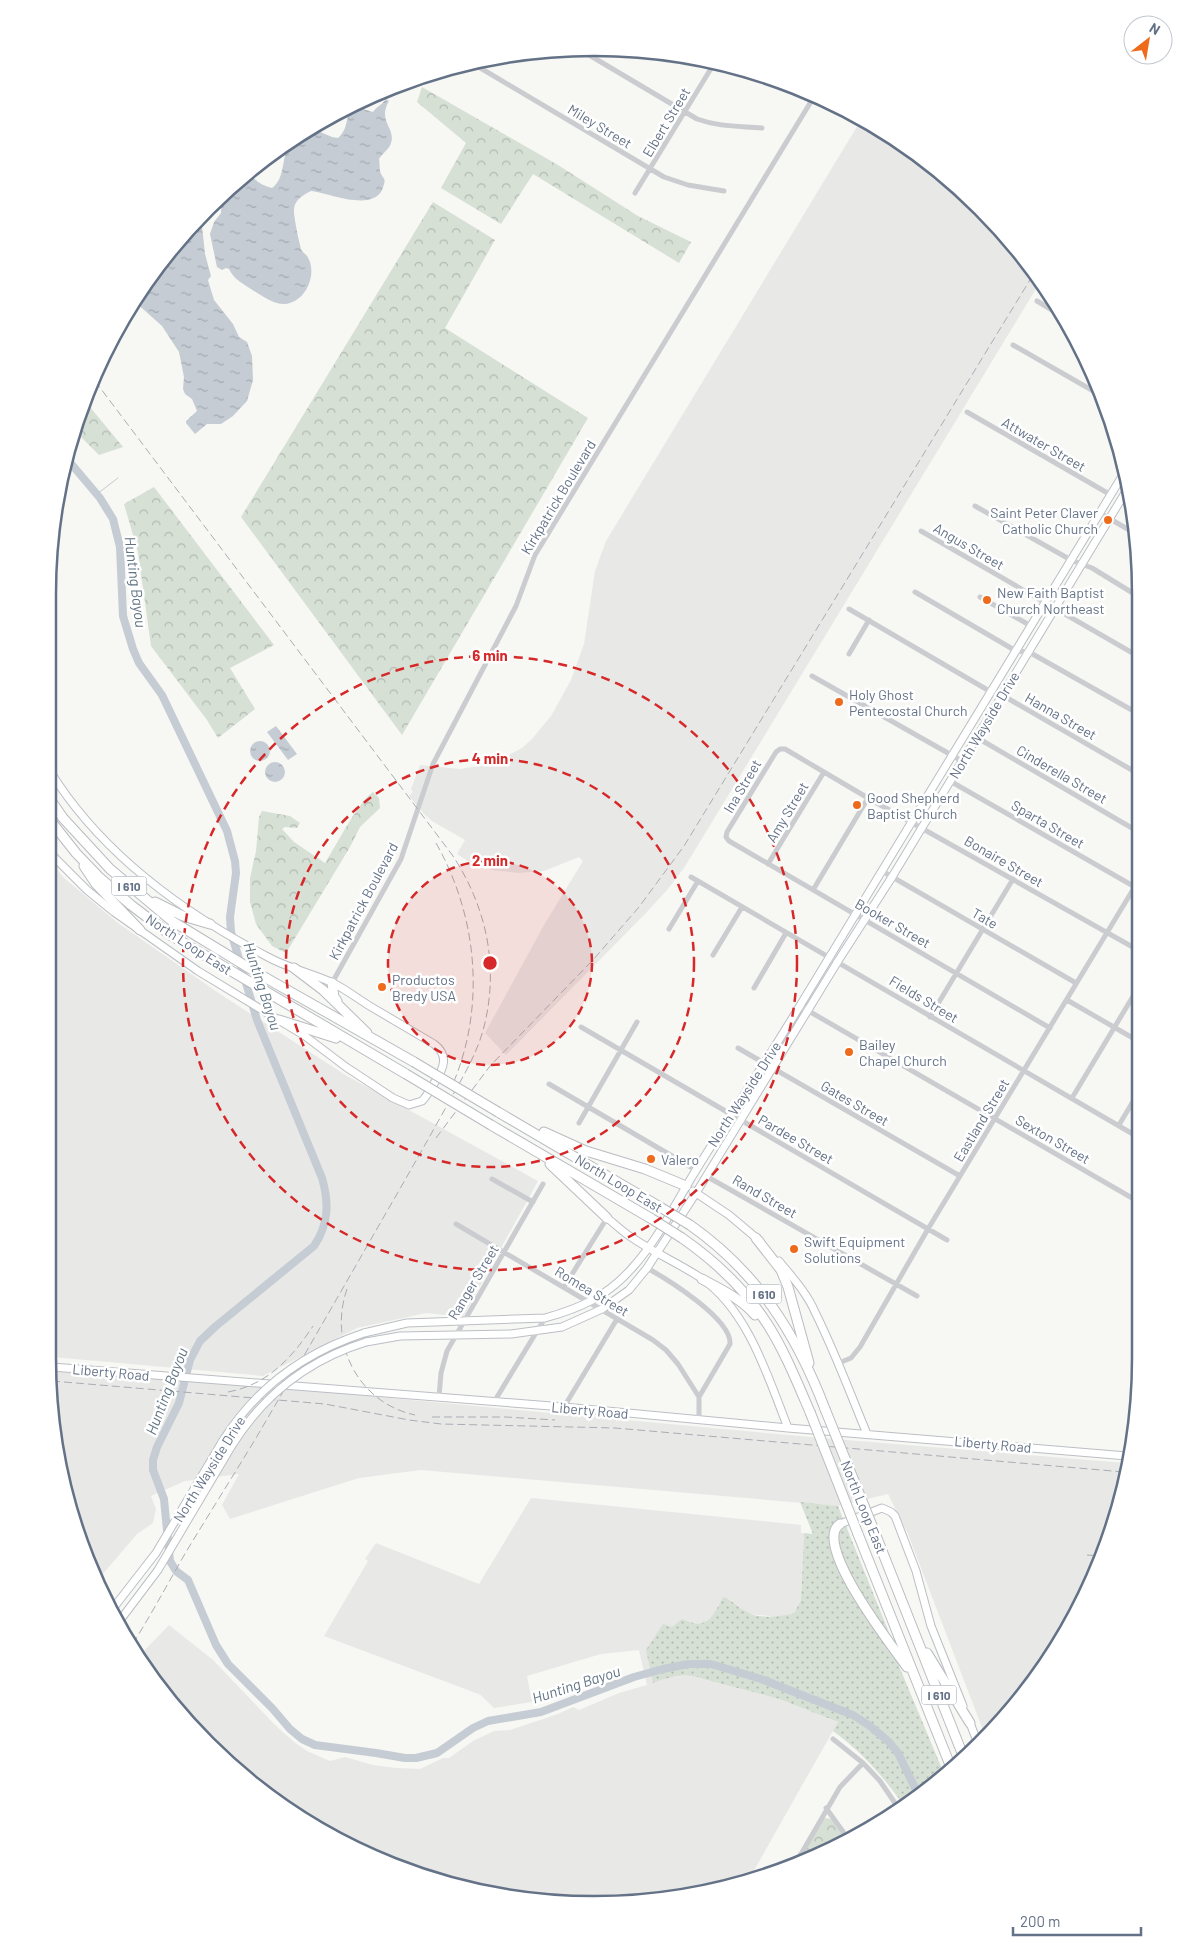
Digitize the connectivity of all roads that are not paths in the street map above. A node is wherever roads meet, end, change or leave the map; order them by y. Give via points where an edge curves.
1 (591, 56) edge
2 (482, 69) edge
3 (710, 70) edge
4 (811, 102) edge
5 (685, 112) junction
6 (762, 128) dead end
7 (650, 169) junction
8 (724, 191) dead end
9 (635, 193) dead end
10 (1037, 302) dead end
11 (1050, 310) edge
12 (1014, 345) dead end
13 (1092, 390) edge
14 (967, 412) dead end
15 (1119, 481) edge
16 (1111, 495) junction
17 (1122, 497) edge
18 (974, 506) dead end
19 (1100, 513) junction
20 (1109, 518) junction
21 (1128, 529) edge
22 (921, 531) dead end
23 (1071, 560) junction
24 (1082, 564) junction
25 (915, 592) dead end
26 (1132, 592) edge
27 (980, 597) dead end
28 (1045, 603) junction
29 (1055, 608) junction
30 (849, 609) dead end
31 (869, 620) junction
32 (1031, 626) junction
33 (1016, 651) junction
34 (1029, 652) junction
35 (1132, 653) edge
36 (849, 654) dead end
37 (812, 676) dead end
38 (991, 692) junction
39 (1002, 695) junction
40 (1132, 710) edge
41 (976, 737) junction
42 (780, 749) joint
43 (952, 756) junction
44 (962, 761) junction
45 (1132, 769) edge
46 (824, 772) junction
47 (56, 779) edge
48 (950, 781) junction
49 (868, 798) junction
50 (56, 807) edge
51 (912, 822) junction
52 (922, 827) junction
53 (56, 828) edge
54 (1132, 828) edge
55 (726, 837) joint
56 (76, 853) junction
57 (56, 859) edge
58 (768, 864) junction
59 (882, 871) junction
60 (691, 877) dead end
61 (892, 877) junction
62 (1013, 879) junction
63 (698, 881) junction
64 (1132, 883) edge
65 (813, 890) junction
66 (1132, 892) edge
67 (138, 893) junction
68 (742, 907) junction
69 (856, 914) junction
70 (864, 919) junction
71 (210, 924) junction
72 (669, 929) dead end
73 (140, 930) junction
74 (982, 930) junction
75 (786, 933) junction
76 (1108, 933) junction
77 (1132, 947) edge
78 (713, 955) dead end
79 (830, 957) junction
80 (838, 961) junction
81 (294, 968) junction
82 (957, 973) junction
83 (332, 983) junction
84 (1076, 983) junction
85 (754, 988) dead end
86 (1132, 998) edge
87 (1067, 1000) junction
88 (340, 1005) junction
89 (800, 1006) junction
90 (808, 1010) junction
91 (930, 1017) junction
92 (279, 1020) junction
93 (637, 1022) dead end
94 (581, 1027) dead end
95 (1050, 1028) junction
96 (1114, 1028) junction
97 (1132, 1038) edge
98 (375, 1041) junction
99 (354, 1044) junction
100 (738, 1048) dead end
101 (621, 1051) junction
102 (765, 1064) junction
103 (772, 1068) junction
104 (1024, 1071) junction
105 (549, 1084) dead end
106 (1072, 1098) junction
107 (1132, 1102) edge
108 (588, 1107) junction
109 (731, 1114) junction
110 (995, 1118) junction
111 (741, 1120) junction
112 (578, 1123) dead end
113 (1119, 1125) junction
114 (530, 1130) junction
115 (1132, 1133) edge
116 (538, 1154) junction
117 (696, 1170) junction
118 (706, 1176) junction
119 (960, 1176) junction
120 (492, 1179) dead end
121 (544, 1184) dead end
122 (686, 1186) junction
123 (696, 1193) junction
124 (1132, 1198) edge
125 (533, 1202) junction
126 (607, 1218) junction
127 (456, 1224) dead end
128 (928, 1229) junction
129 (756, 1238) junction
130 (947, 1240) dead end
131 (649, 1247) junction
132 (504, 1252) junction
133 (657, 1252) junction
134 (647, 1268) junction
135 (702, 1279) junction
136 (896, 1284) junction
137 (564, 1288) junction
138 (917, 1296) dead end
139 (590, 1303) junction
140 (602, 1309) junction
141 (545, 1318) junction
142 (617, 1318) junction
143 (464, 1320) junction
144 (537, 1332) junction
145 (456, 1334) junction
146 (780, 1346) junction
147 (839, 1364) junction
148 (56, 1367) edge
149 (814, 1382) junction
150 (440, 1397) junction
151 (699, 1397) junction
152 (494, 1402) junction
153 (564, 1407) junction
154 (699, 1419) junction
155 (788, 1428) junction
156 (867, 1434) junction
157 (1122, 1456) edge
158 (840, 1524) joint
159 (116, 1605) edge
160 (123, 1617) edge
161 (914, 1631) junction
162 (917, 1682) junction
163 (970, 1723) junction
164 (975, 1737) edge
165 (833, 1739) dead end
166 (961, 1750) edge
167 (949, 1762) edge
168 (863, 1763) junction
169 (895, 1803) edge
170 (826, 1808) junction
171 (845, 1833) edge
172 (800, 1855) edge

1 - 5 street
2 - 7 street, Miley Street
3 - 5 street, Elbert Street
4 - 83 street, Kirkpatrick Boulevard via 535,555 516,606 433,764 401,859
5 - 6 street via 712,124
5 - 7 street, Elbert Street
7 - 8 street, Miley Street via 676,181
7 - 9 street, Elbert Street
10 - 11 street
12 - 13 street
14 - 16 street, Attwater Street
15 - 16 main road, North Wayside Drive
16 - 19 main road, North Wayside Drive
17 - 20 main road, North Wayside Drive
18 - 23 street
19 - 20 street
19 - 23 main road, North Wayside Drive
20 - 21 street
20 - 24 main road, North Wayside Drive
22 - 28 street, Angus Street
23 - 24 street
23 - 28 main road, North Wayside Drive
24 - 26 street
24 - 29 main road, North Wayside Drive
25 - 33 street
27 - 32 street
28 - 29 street, Angus Street
28 - 32 main road, North Wayside Drive
29 - 34 main road, North Wayside Drive
29 - 35 street, Angus Street
30 - 31 street, Hanna Street
31 - 36 street
31 - 38 street, Hanna Street
32 - 33 main road, North Wayside Drive
33 - 34 street
33 - 38 main road, North Wayside Drive
34 - 39 main road, North Wayside Drive
34 - 40 street
37 - 43 street
38 - 39 street, Hanna Street
38 - 43 main road, North Wayside Drive
39 - 41 main road, North Wayside Drive
39 - 45 street, Hanna Street
41 - 44 main road, North Wayside Drive
41 - 54 street, Cinderella Street
42 - 46 street, Bonaire Street
42 - 55 street, Ina Street
43 - 44 street
43 - 51 main road, North Wayside Drive
44 - 48 main road, North Wayside Drive
46 - 49 street, Bonaire Street
46 - 58 street, Amy Street
47 - 71 main road via 73,804 127,861 174,900
48 - 52 main road, North Wayside Drive
48 - 64 street, Sparta Street
49 - 51 street, Bonaire Street
49 - 65 street
50 - 67 highway, North Loop East / I 610 via 110,869
51 - 52 street, Bonaire Street
51 - 59 main road, North Wayside Drive
52 - 61 main road, North Wayside Drive
52 - 62 street, Bonaire Street
53 - 56 highway, North Loop East / I 610
55 - 58 street, Booker Street
56 - 73 highway via 91,877
56 - 99 highway, North Loop East / I 610 via 117,893 172,936
57 - 73 main road via 87,890
58 - 65 street, Booker Street
59 - 61 street, Tate
59 - 69 main road, North Wayside Drive
60 - 63 street, Fields Street
61 - 70 main road, North Wayside Drive
61 - 74 street, Tate
62 - 74 street
62 - 76 street, Bonaire Street
63 - 68 street, Fields Street
63 - 72 street
65 - 69 street, Booker Street
66 - 76 street, Eastland Street
67 - 71 highway via 183,916
67 - 98 highway, North Loop East / I 610 via 172,921
68 - 75 street, Fields Street
68 - 78 street
69 - 70 street, Booker Street
69 - 79 main road, North Wayside Drive
70 - 80 main road, North Wayside Drive
70 - 82 street, Booker Street
71 - 81 main road
73 - 92 main road via 242,1000
74 - 82 street
74 - 84 street, Tate
75 - 79 street, Fields Street
75 - 85 street
76 - 77 street, Bonaire Street
76 - 84 street, Eastland Street
79 - 80 street, Fields Street
79 - 89 main road, North Wayside Drive
80 - 90 main road, North Wayside Drive
80 - 91 street, Fields Street
81 - 83 main road
81 - 88 highway
82 - 91 street
82 - 95 street, Booker Street
83 - 88 highway via 334,997
83 - 92 main road via 441,1050 443,1069 422,1102 409,1105 393,1098
84 - 87 street, Eastland Street
86 - 96 street
87 - 95 street, Eastland Street
87 - 96 street
88 - 98 highway
89 - 90 street, Sexton Street
89 - 102 main road, North Wayside Drive
90 - 103 main road, North Wayside Drive
90 - 110 street, Sexton Street
91 - 104 street, Fields Street
92 - 99 highway
93 - 101 street
94 - 101 street, Pardee Street
95 - 104 street, Eastland Street
96 - 97 street
96 - 106 street
98 - 114 highway, North Loop East / I 610, bridge
99 - 116 highway, North Loop East / I 610, bridge
100 - 102 street, Gates Street
101 - 108 street
101 - 109 street, Pardee Street
102 - 103 street, Gates Street
102 - 109 main road, North Wayside Drive
103 - 111 main road, North Wayside Drive
103 - 119 street, Gates Street
104 - 106 street, Fields Street
104 - 110 street, Eastland Street
105 - 108 street
106 - 113 street, Fields Street
107 - 113 street
108 - 112 street
108 - 117 street
109 - 111 street, Pardee Street
109 - 117 main road, North Wayside Drive
110 - 119 street, Eastland Street
110 - 124 street, Sexton Street
111 - 118 main road, North Wayside Drive
111 - 128 street, Pardee Street
113 - 115 street, Fields Street
114 - 122 highway via 544,1132 586,1151 645,1169
114 - 149 highway, North Loop East / I 610, bridge via 690,1225 723,1251 765,1296 793,1338
116 - 126 highway
116 - 146 highway, North Loop East / I 610, bridge via 682,1238 714,1262 742,1290
117 - 122 main road, North Wayside Drive
118 - 123 main road, North Wayside Drive
118 - 136 street, Rand Street
119 - 128 street, Eastland Street
120 - 125 street
121 - 125 street, Ranger Street
122 - 123 main road
122 - 131 main road, North Wayside Drive
123 - 129 main road
123 - 133 main road, North Wayside Drive
125 - 132 street, Ranger Street
126 - 131 main road via 630,1237
126 - 137 street
127 - 132 street, Romea Street
128 - 130 street, Pardee Street
128 - 136 street, Eastland Street
129 - 147 main road via 801,1288
129 - 149 highway via 781,1270 788,1287
131 - 133 main road
131 - 139 main road, North Wayside Drive via 616,1285
132 - 137 street, Romea Street
132 - 143 street, Ranger Street
133 - 134 main road, North Wayside Drive
133 - 135 main road
134 - 140 main road, North Wayside Drive via 629,1290
134 - 151 street via 695,1298 729,1336 730,1344
135 - 146 highway via 750,1309
135 - 155 main road via 744,1326
136 - 138 street, Rand Street
136 - 147 street, Eastland Street via 860,1347 851,1358
137 - 139 street, Romea Street
139 - 140 street, Romea Street
139 - 141 main road, North Wayside Drive
140 - 142 street, Romea Street
140 - 144 main road, North Wayside Drive via 562,1327
141 - 143 main road, North Wayside Drive
141 - 144 street
142 - 151 street, Romea Street via 666,1350
142 - 153 street
143 - 145 street, Ranger Street
143 - 159 main road, North Wayside Drive, bridge via 407,1323 364,1333 322,1349 280,1376 246,1409 222,1442 156,1553
144 - 145 main road, North Wayside Drive
144 - 152 street
145 - 150 street, Ranger Street via 441,1373
145 - 160 main road, North Wayside Drive, bridge via 400,1336 366,1342 326,1357 274,1393 231,1447 158,1570
146 - 162 highway, North Loop East / I 610, bridge via 810,1412
147 - 156 main road
148 - 150 main road, Liberty Road
149 - 161 highway, North Loop East / I 610, bridge
150 - 152 main road, Liberty Road
151 - 154 street
152 - 153 main road, Liberty Road
153 - 154 main road, Liberty Road
154 - 155 main road, Liberty Road
155 - 156 main road, Liberty Road
156 - 157 main road, Liberty Road
158 - 162 highway via 833,1539 846,1574 868,1614
158 - 163 main road via 882,1508 895,1516 932,1626
161 - 163 highway
161 - 166 highway, North Loop East / I 610
162 - 167 highway, North Loop East / I 610
163 - 164 main road
165 - 168 street
168 - 169 street
168 - 170 street via 840,1787
170 - 171 street
170 - 172 street

